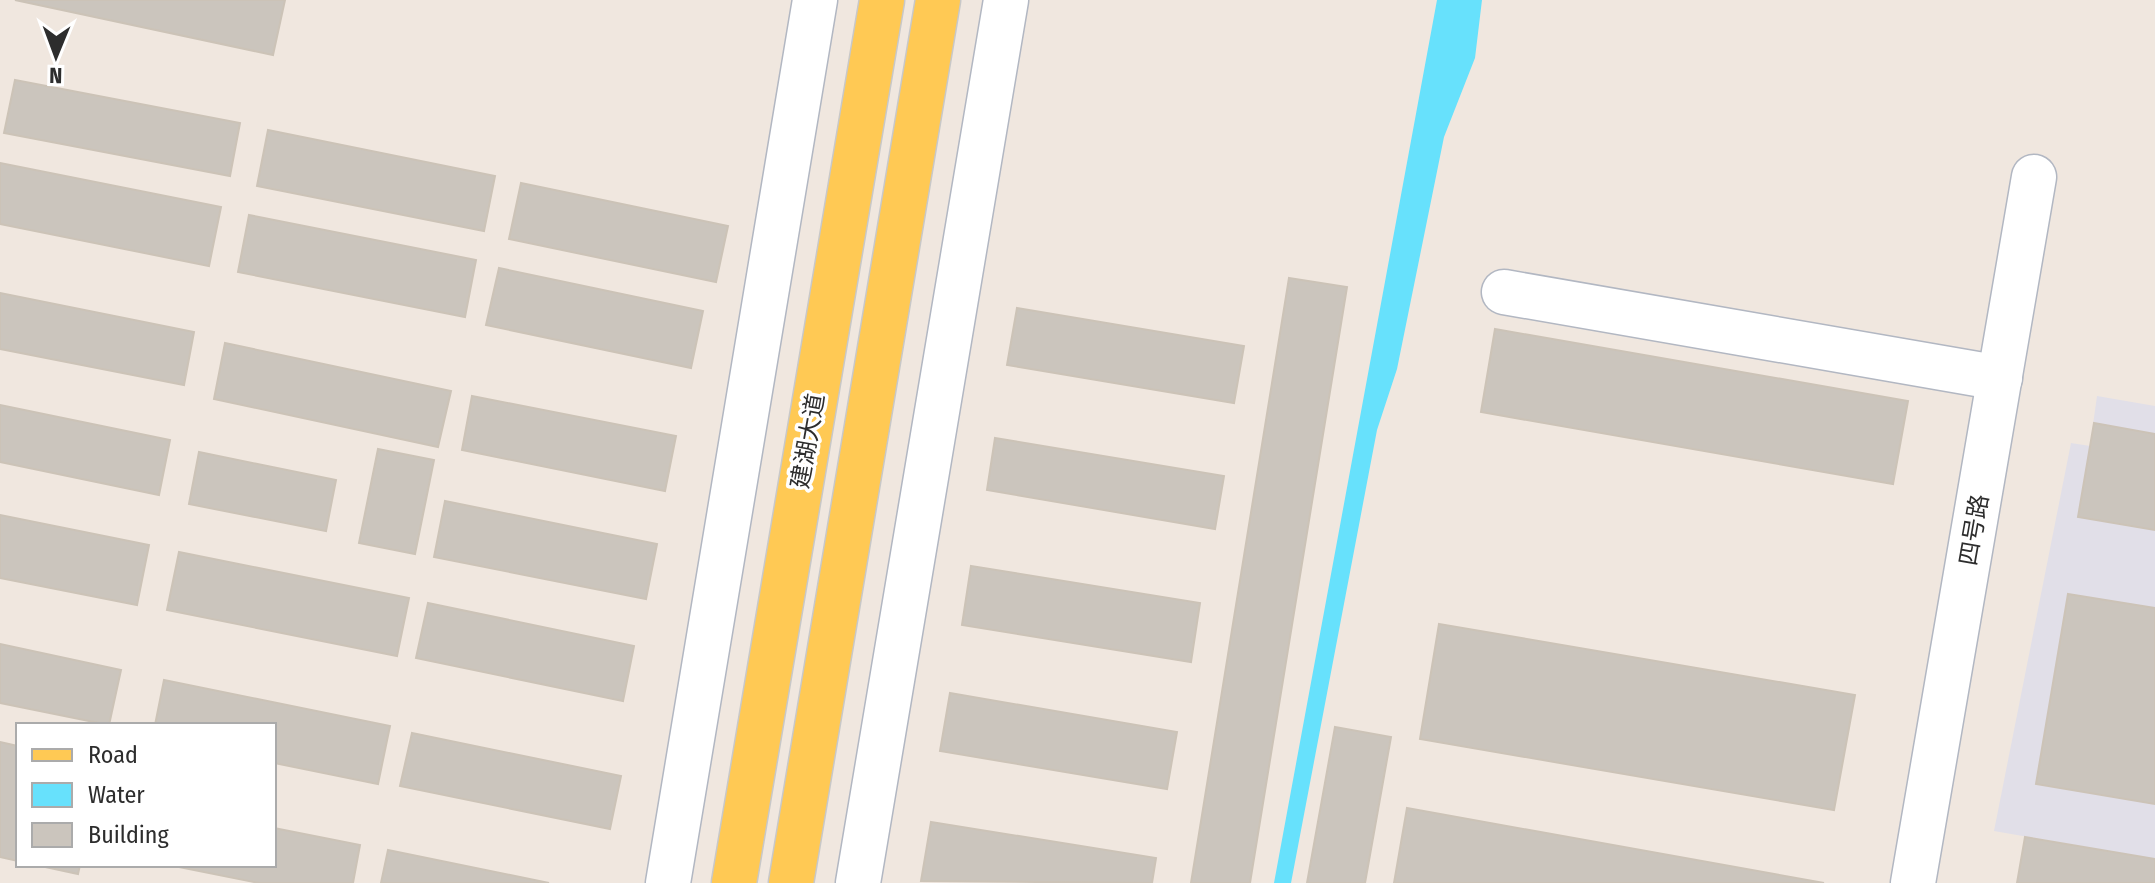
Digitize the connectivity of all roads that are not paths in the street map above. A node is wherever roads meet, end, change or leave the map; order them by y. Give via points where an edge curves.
1 (815, 0) edge
2 (882, 0) edge
3 (938, 0) edge
4 (1006, 0) edge
5 (2034, 177) dead end
6 (1504, 292) dead end
7 (2000, 378) junction
8 (668, 883) edge
9 (734, 883) edge
10 (791, 883) edge
11 (858, 883) edge
12 (1913, 883) edge

1 - 8 street
2 - 9 main road, 建湖大道
3 - 10 main road
4 - 11 street
5 - 7 street, 四号路
6 - 7 street
7 - 12 street, 四号路

